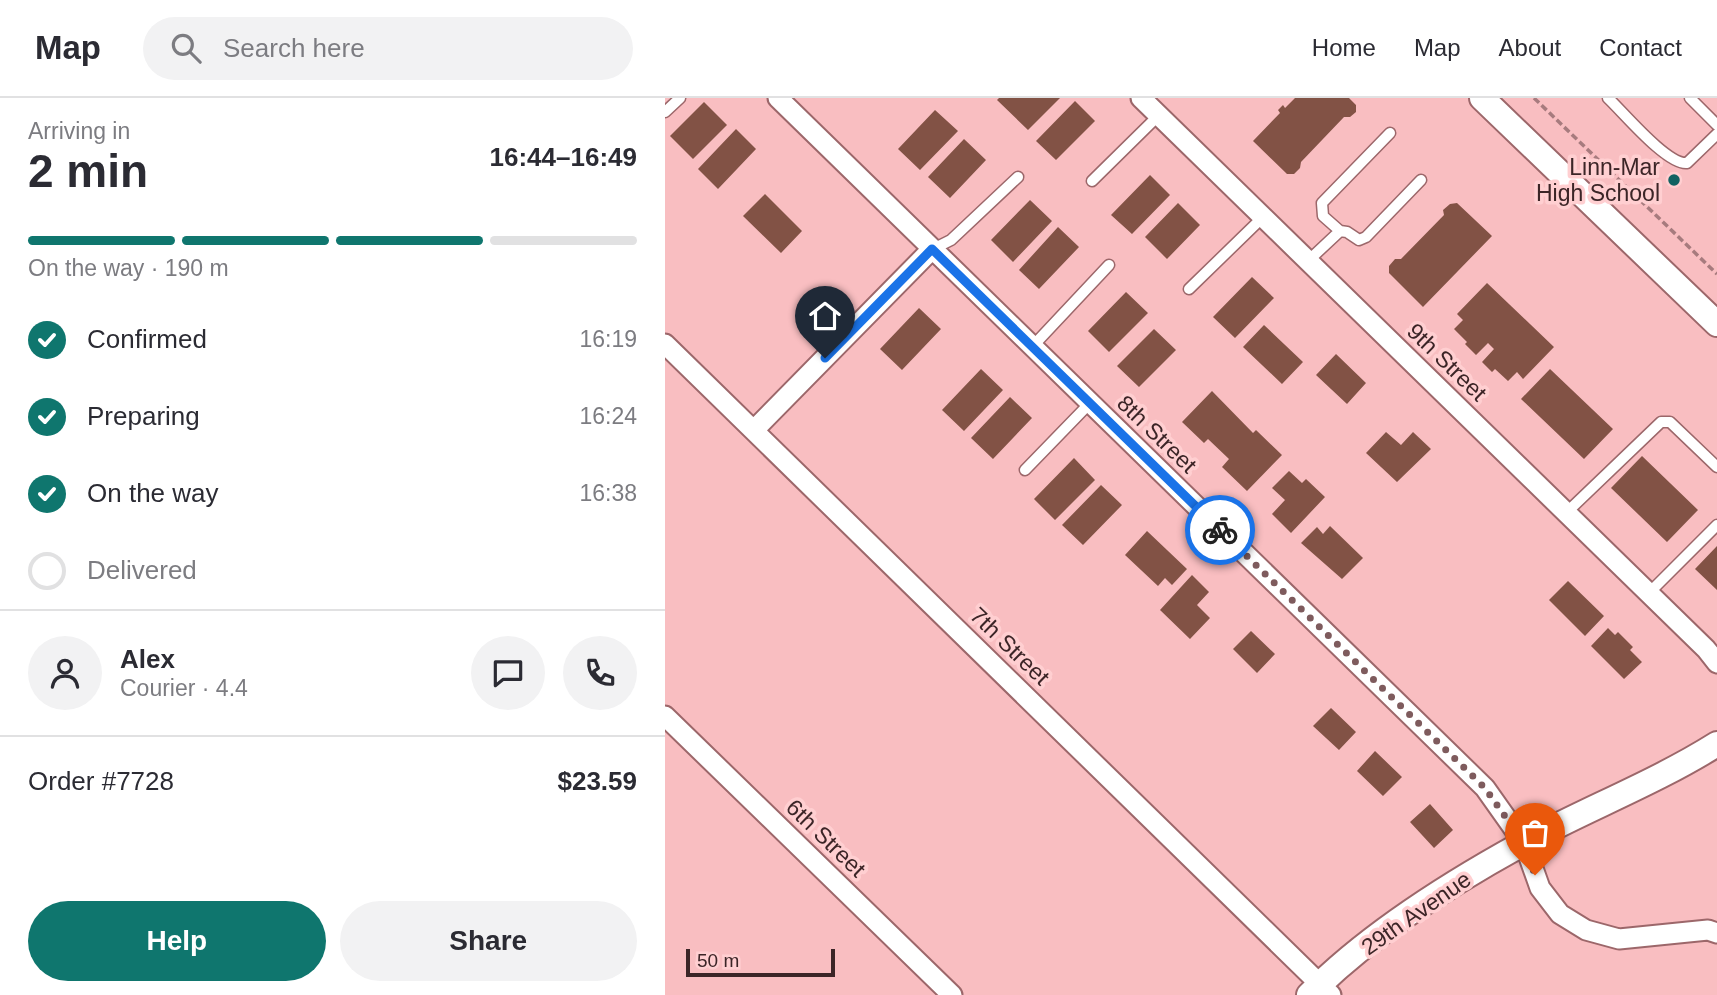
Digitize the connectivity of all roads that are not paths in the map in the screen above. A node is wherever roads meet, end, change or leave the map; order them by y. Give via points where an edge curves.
1 (680, 98) edge
2 (778, 98) edge
3 (1141, 98) edge
4 (1482, 98) edge
5 (1608, 98) edge
6 (1690, 98) edge
7 (665, 112) edge
8 (1159, 115) junction
9 (1717, 125) edge
10 (1390, 133) dead end
11 (1717, 134) edge
12 (1018, 177) dead end
13 (1421, 180) dead end
14 (1092, 181) dead end
15 (1263, 216) junction
16 (1340, 231) junction
17 (932, 249) junction
18 (1308, 261) junction
19 (1109, 265) dead end
20 (1189, 289) dead end
21 (1717, 324) edge
22 (665, 344) edge
23 (1032, 347) junction
24 (1090, 403) junction
25 (754, 430) junction
26 (1717, 467) edge
27 (1025, 470) dead end
28 (1566, 513) junction
29 (1717, 525) edge
30 (1649, 593) junction
31 (1717, 663) edge
32 (665, 716) edge
33 (1717, 744) edge
34 (1524, 843) junction
35 (1717, 933) edge
36 (1320, 992) edge
37 (952, 995) edge

1 - 7 lane
2 - 17 street, 8th Street
3 - 8 street, 9th Street
4 - 21 street
5 - 11 lane via 1681,164 1688,163
6 - 9 lane
8 - 14 lane
8 - 15 street, 9th Street
10 - 16 lane via 1322,203 1323,216
12 - 17 lane via 951,240
13 - 16 lane via 1366,237 1359,240
15 - 18 street, 9th Street
15 - 20 lane
16 - 18 lane
17 - 23 street, 8th Street
17 - 25 street
18 - 28 street, 9th Street
19 - 23 lane
22 - 25 street, 7th Street
23 - 24 street, 8th Street
24 - 27 lane
24 - 34 street, 8th Street via 1485,788
25 - 36 street, 7th Street
26 - 28 lane via 1670,422 1661,422
28 - 30 street, 9th Street
29 - 30 lane
30 - 31 street, 9th Street
32 - 37 street, 6th Street
33 - 34 street, 29th Avenue via 1686,764
34 - 35 street, 8th Street via 1540,888 1560,914 1586,930 1619,939 1708,930
34 - 36 street, 29th Avenue via 1451,885 1382,934

